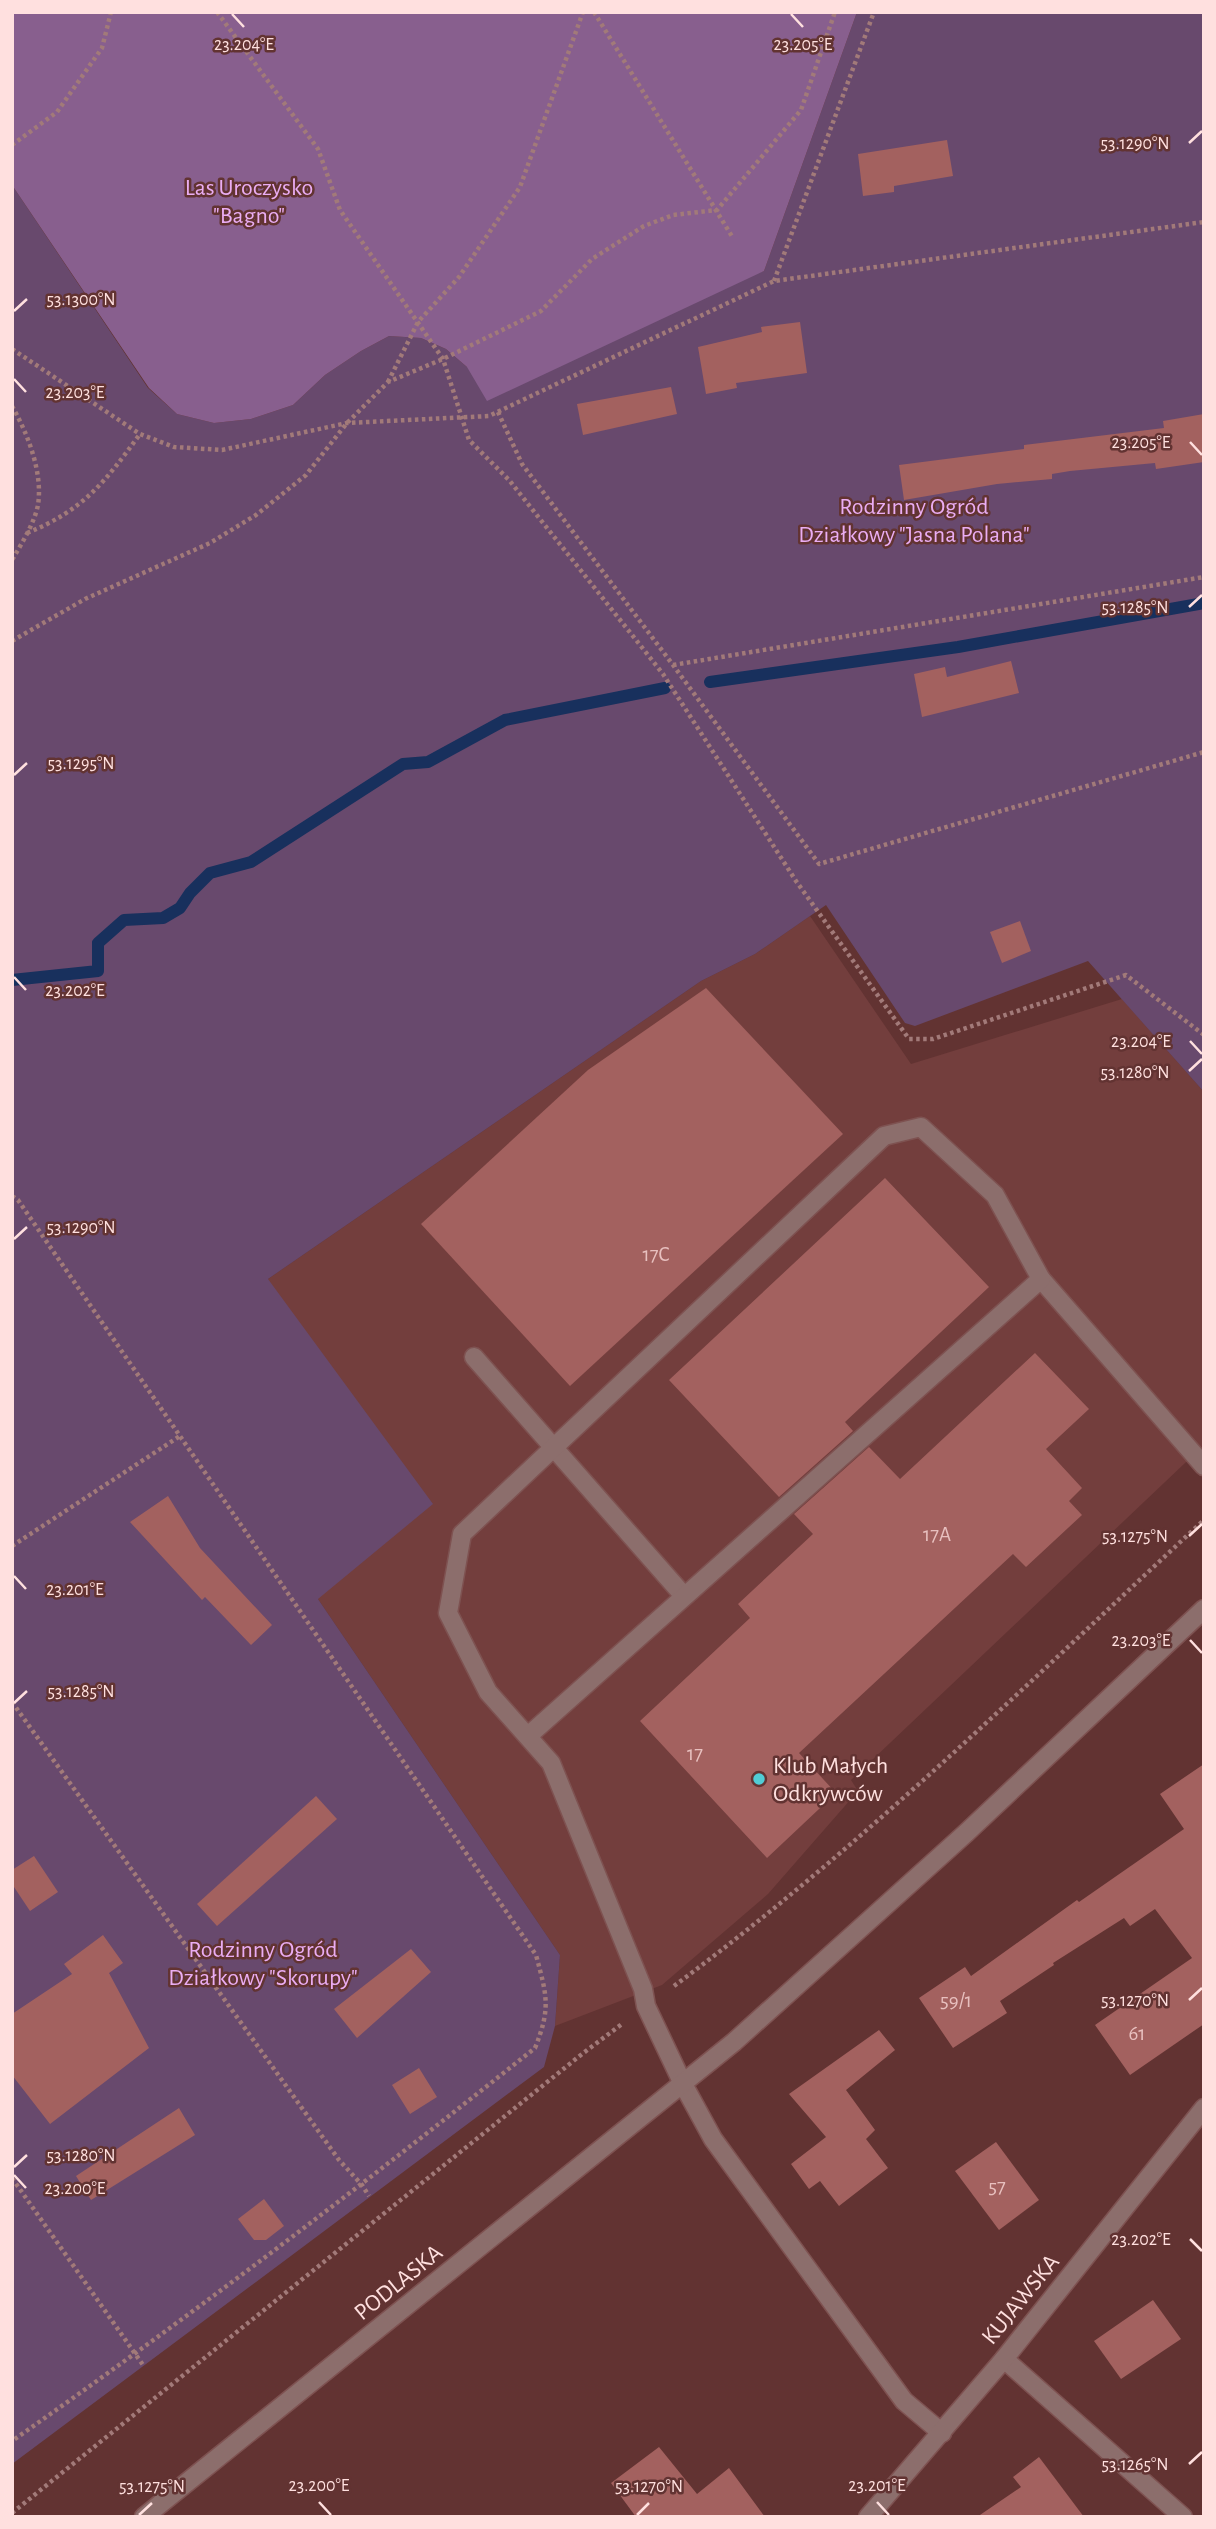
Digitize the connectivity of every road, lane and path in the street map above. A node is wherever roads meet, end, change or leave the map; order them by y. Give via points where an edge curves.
1 (111, 12) edge
2 (217, 12) edge
3 (583, 12) edge
4 (594, 12) edge
5 (835, 12) edge
6 (874, 12) edge
7 (12, 145) edge
8 (717, 210) junction
9 (1204, 222) edge
10 (733, 238) dead end
11 (774, 281) junction
12 (418, 322) junction
13 (12, 349) edge
14 (443, 359) junction
15 (388, 382) junction
16 (12, 406) edge
17 (498, 412) junction
18 (462, 419) junction
19 (347, 423) junction
20 (140, 434) junction
21 (27, 533) junction
22 (12, 560) edge
23 (1204, 578) edge
24 (12, 641) edge
25 (673, 665) junction
26 (1204, 752) edge
27 (1204, 1035) edge
28 (12, 1196) edge
29 (1041, 1279) junction
30 (474, 1357) dead end
31 (180, 1436) junction
32 (554, 1447) junction
33 (1204, 1466) edge
34 (1204, 1520) edge
35 (12, 1546) edge
36 (684, 1597) junction
37 (1204, 1609) edge
38 (12, 1702) edge
39 (528, 1736) junction
40 (646, 2006) junction
41 (683, 2084) junction
42 (1204, 2108) edge
43 (12, 2178) edge
44 (362, 2185) junction
45 (369, 2196) dead end
46 (135, 2355) junction
47 (1004, 2359) junction
48 (143, 2365) dead end
49 (942, 2433) junction
50 (12, 2441) edge
51 (12, 2513) edge
52 (144, 2517) edge
53 (869, 2517) edge
54 (1183, 2517) edge

1 - 7 path via 102,48 57,112
2 - 12 path via 318,149 340,210
3 - 12 path via 520,187 459,277
4 - 8 path
5 - 8 path via 801,110
6 - 11 path
8 - 10 path
8 - 14 path via 673,215 644,226 592,259 541,311
9 - 11 path
11 - 17 path
12 - 14 path
12 - 15 path
13 - 20 path
14 - 15 path
14 - 18 path
15 - 19 path
16 - 21 path via 23,425 39,482 37,507
17 - 18 path
17 - 25 path via 522,464
18 - 19 path
18 - 27 path via 469,440 509,480 663,674 796,881 909,1039 933,1039 1126,975
19 - 20 path via 222,450 174,447
19 - 24 path via 306,475 256,515 210,543 85,599
20 - 21 path via 86,501 53,523
21 - 22 path
23 - 25 path
25 - 26 path via 819,864
28 - 31 path
29 - 32 street via 995,1195 921,1127 884,1136
29 - 33 street
29 - 36 street
30 - 32 street
31 - 35 path
31 - 44 path via 536,1955 546,1990 546,2021 535,2048
32 - 36 street
32 - 39 street via 462,1534 448,1613 488,1692
34 - 40 path via 870,1828
36 - 39 street
37 - 41 street, PODLASKA via 956,1842
38 - 44 path via 339,2160
39 - 40 street via 551,1763
40 - 41 street
40 - 51 path
41 - 49 street via 713,2139 904,2401
41 - 52 street, PODLASKA
42 - 47 street, KUJAWSKA
43 - 46 path
44 - 45 path
44 - 46 path
46 - 48 path
46 - 50 path
47 - 49 street, KUJAWSKA
47 - 54 street
49 - 53 street, KUJAWSKA

